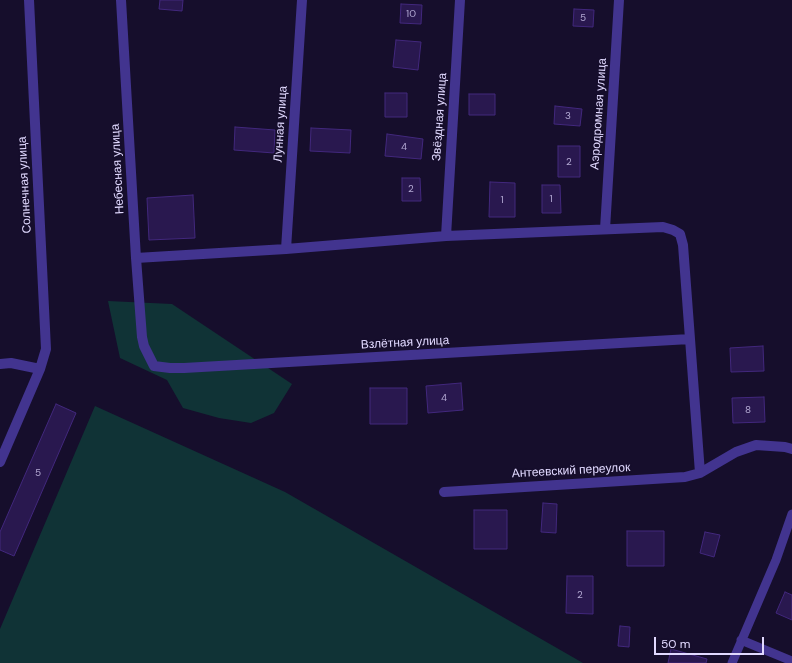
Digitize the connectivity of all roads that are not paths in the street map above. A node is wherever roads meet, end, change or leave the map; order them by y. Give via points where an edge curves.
1 (29, 0) edge
2 (121, 0) edge
3 (302, 0) edge
4 (460, 0) edge
5 (619, 0) edge
6 (605, 229) junction
7 (446, 236) junction
8 (286, 249) junction
9 (136, 258) junction
10 (142, 337) joint
11 (690, 340) junction
12 (0, 364) edge
13 (40, 369) junction
14 (792, 449) edge
15 (0, 462) edge
16 (700, 473) junction
17 (444, 492) dead end
18 (792, 514) edge
19 (741, 640) junction
20 (792, 661) edge
21 (732, 663) edge

1 - 13 street, Солнечная улица via 46,331 46,349
2 - 9 street, Небесная улица
3 - 8 street, Лунная улица
4 - 7 street, Звёздная улица
5 - 6 street, Аэродромная улица
6 - 7 street
6 - 11 street via 663,228 680,234
7 - 8 street
8 - 9 street
9 - 10 street, Небесная улица
10 - 11 street, Взлётная улица via 154,366 170,368
11 - 16 street
12 - 13 street via 11,363
13 - 15 street, Солнечная улица
14 - 16 street, Антеевский переулок via 756,445 736,452
16 - 17 street, Антеевский переулок via 685,477
18 - 19 lane via 776,560
19 - 20 lane
19 - 21 lane

